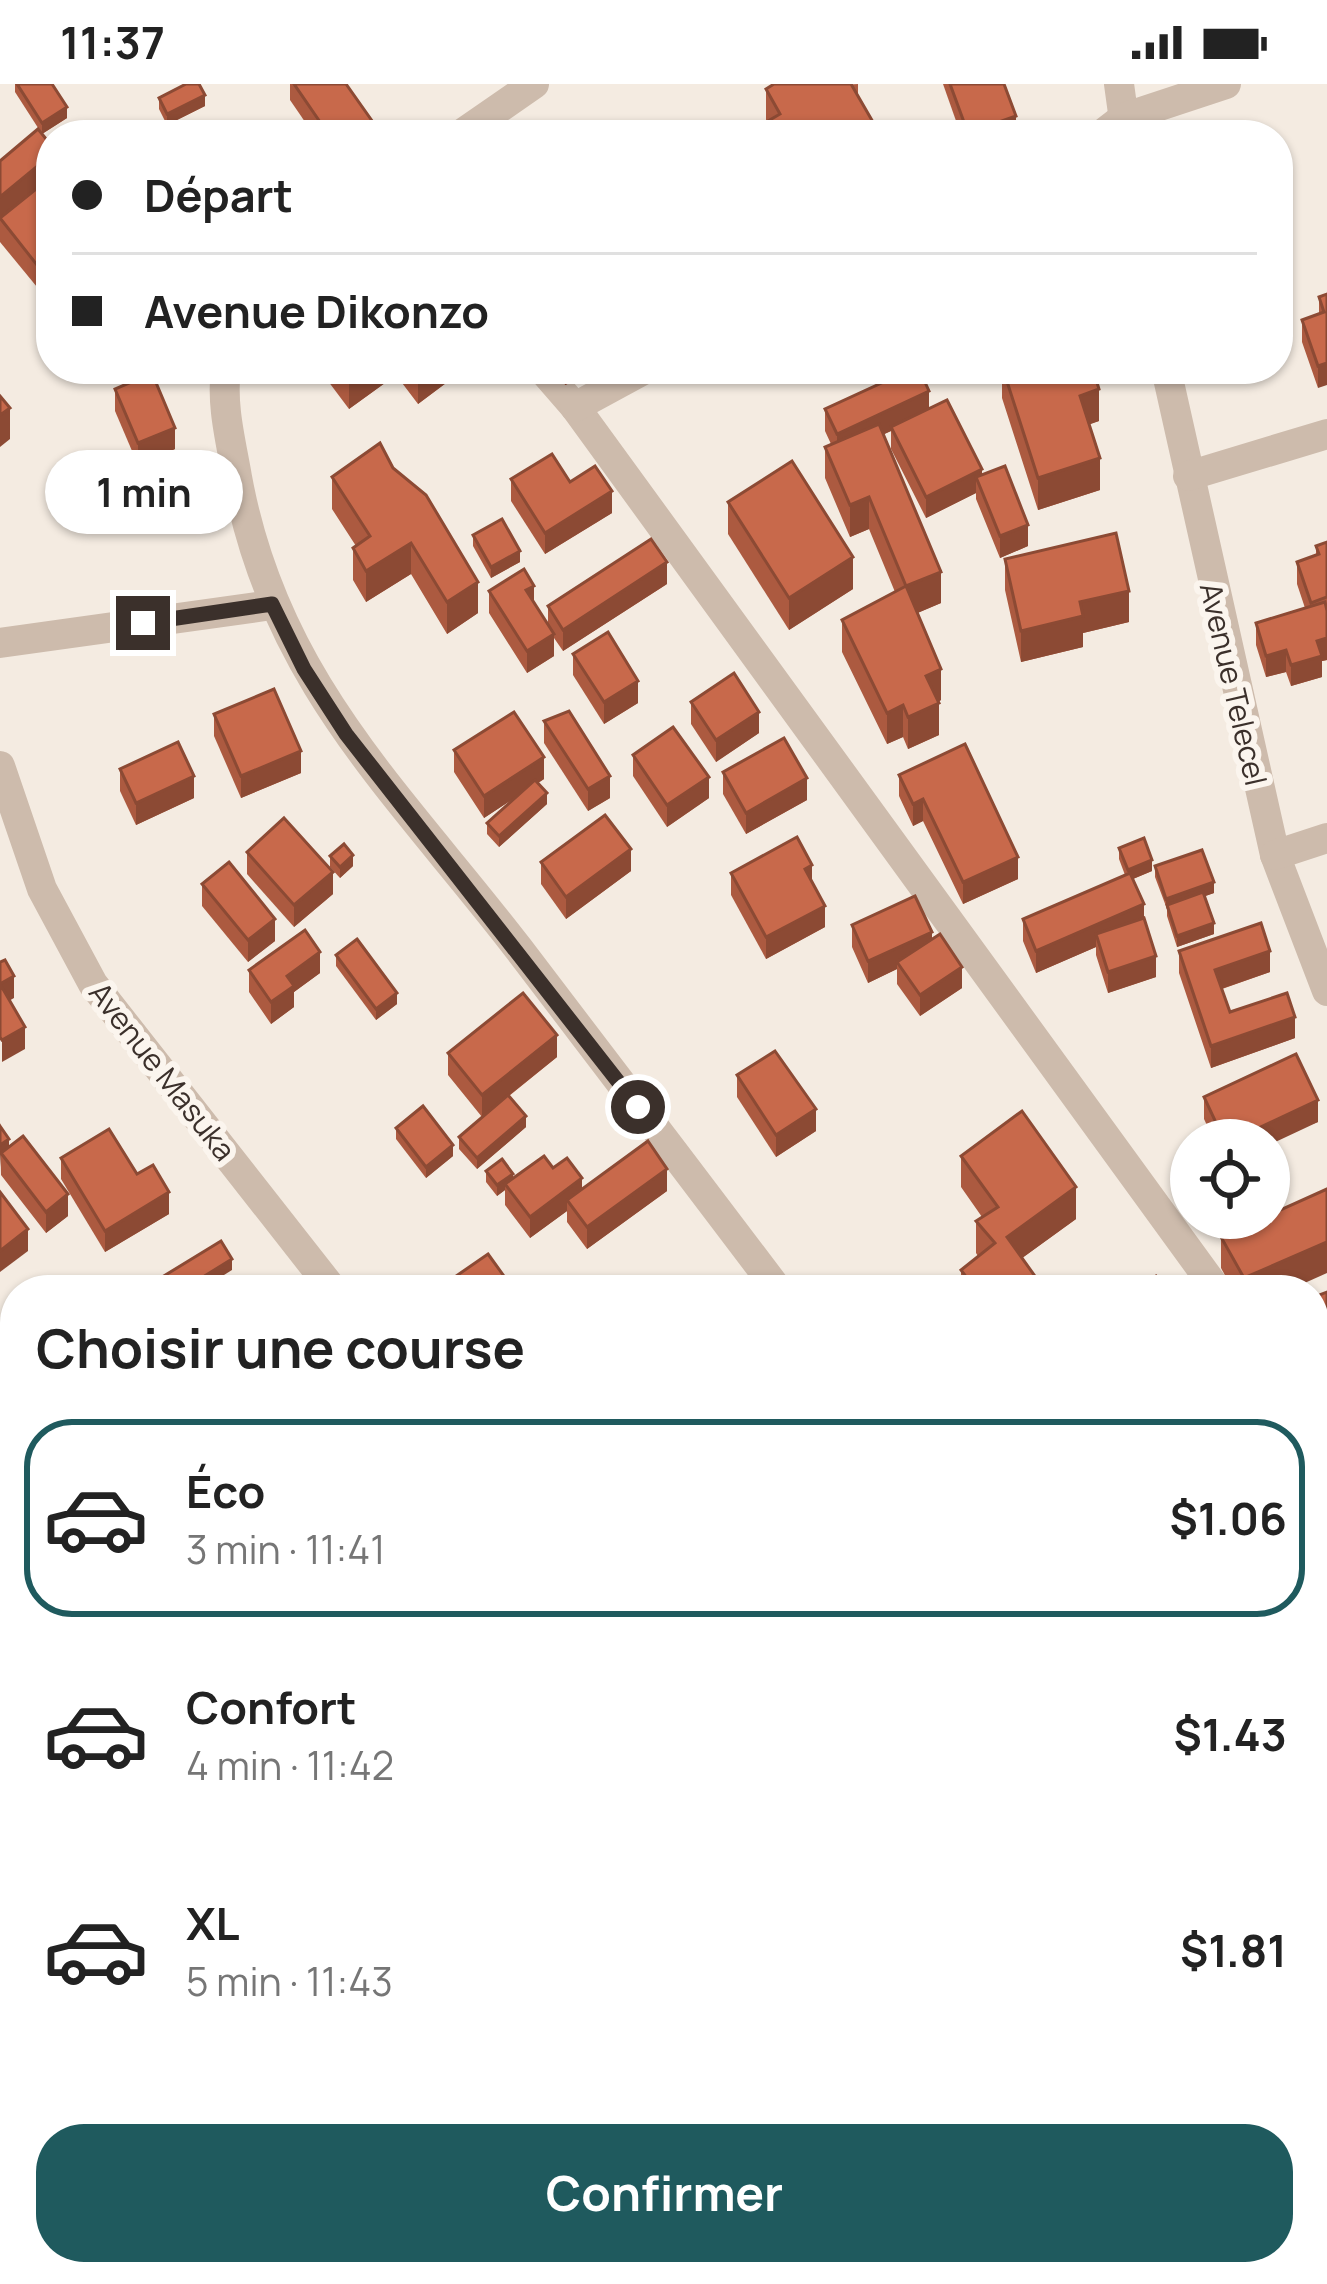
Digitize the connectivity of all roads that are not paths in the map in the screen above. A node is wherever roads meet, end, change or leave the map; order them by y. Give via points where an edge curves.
1 (534, 84) edge
2 (1119, 84) edge
3 (1226, 84) edge
4 (482, 120) edge
5 (1117, 120) edge
6 (1139, 120) edge
7 (226, 384) edge
8 (555, 384) edge
9 (617, 384) edge
10 (1169, 384) edge
11 (575, 406) junction
12 (1327, 434) edge
13 (1188, 476) junction
14 (272, 604) junction
15 (0, 644) edge
16 (0, 766) edge
17 (1327, 838) edge
18 (1274, 855) junction
19 (1327, 991) edge
20 (321, 1275) edge
21 (767, 1275) edge
22 (1205, 1275) edge

1 - 4 street
2 - 5 street
3 - 6 street
7 - 14 street via 244,513
8 - 11 street
9 - 11 street
10 - 13 street, Avenue Telecel
11 - 22 street
12 - 13 street
13 - 18 street, Avenue Telecel
14 - 15 street
14 - 21 street via 346,734
16 - 20 street, Avenue Masuka via 42,889 93,984
17 - 18 street
18 - 19 street, Avenue Telecel

